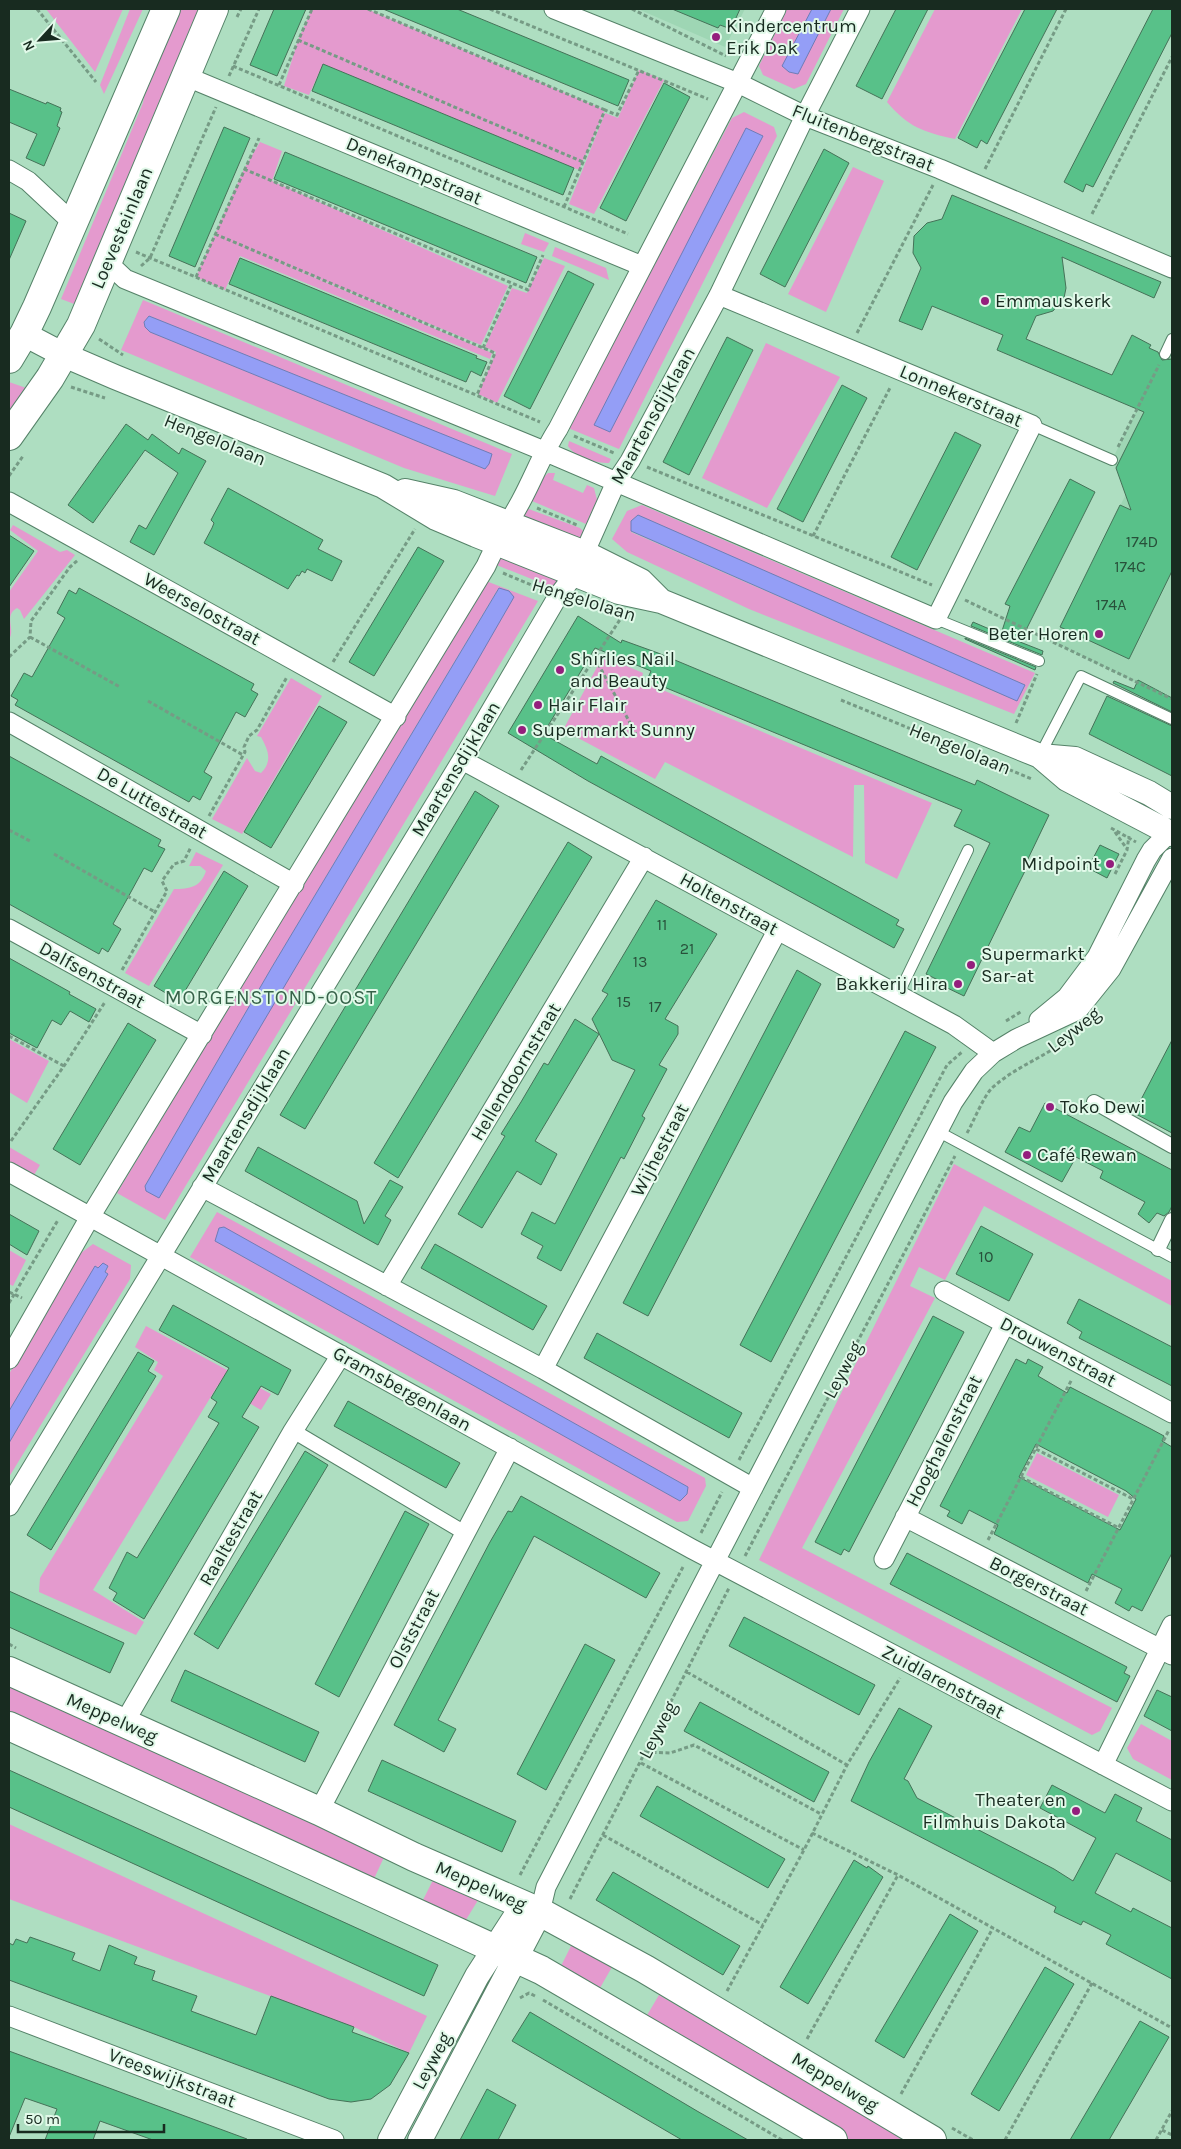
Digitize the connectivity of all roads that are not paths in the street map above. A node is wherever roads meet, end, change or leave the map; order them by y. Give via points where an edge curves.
1 (166, 9) edge
2 (214, 9) edge
3 (554, 9) edge
4 (776, 9) edge
5 (860, 9) edge
6 (185, 76) junction
7 (738, 83) junction
8 (805, 116) junction
9 (9, 170) edge
10 (73, 223) junction
11 (116, 261) junction
12 (642, 266) junction
13 (1172, 268) edge
14 (719, 295) junction
15 (16, 331) edge
16 (1172, 339) edge
17 (1165, 354) road end
18 (64, 355) junction
19 (9, 359) edge
20 (1032, 426) junction
21 (9, 436) edge
22 (544, 451) junction
23 (1112, 460) road end
24 (616, 482) junction
25 (9, 502) edge
26 (501, 534) junction
27 (580, 563) junction
28 (936, 619) junction
29 (1039, 666) road end
30 (396, 716) junction
31 (1172, 719) edge
32 (9, 722) edge
33 (1040, 756) junction
34 (462, 760) junction
35 (1172, 807) edge
36 (1171, 832) edge
37 (968, 850) dead end
38 (644, 857) junction
39 (1172, 858) edge
40 (294, 884) junction
41 (9, 930) edge
42 (778, 931) junction
43 (898, 995) junction
44 (202, 1035) junction
45 (1016, 1038) junction
46 (993, 1053) junction
47 (1094, 1102) dead end
48 (939, 1132) junction
49 (1172, 1146) edge
50 (9, 1172) edge
51 (202, 1187) junction
52 (90, 1217) junction
53 (1172, 1220) edge
54 (1158, 1249) junction
55 (160, 1255) junction
56 (1172, 1257) edge
57 (387, 1286) junction
58 (944, 1290) dead end
59 (1005, 1324) junction
60 (341, 1355) junction
61 (9, 1359) edge
62 (543, 1369) junction
63 (1172, 1413) edge
64 (293, 1431) junction
65 (510, 1448) junction
66 (753, 1488) junction
67 (9, 1506) edge
68 (905, 1517) junction
69 (465, 1533) junction
70 (884, 1559) dead end
71 (714, 1561) junction
72 (1172, 1625) edge
73 (1166, 1652) edge
74 (9, 1671) edge
75 (124, 1723) junction
76 (9, 1726) edge
77 (1103, 1765) junction
78 (1172, 1801) edge
79 (318, 1811) junction
80 (536, 1901) junction
81 (505, 1953) junction
82 (9, 2016) edge
83 (334, 2140) edge
84 (390, 2140) edge
85 (420, 2140) edge
86 (833, 2140) edge
87 (932, 2140) edge

1 - 10 main road
2 - 6 main road, Loevesteinlaan
3 - 7 street, Fluitenbergstraat
4 - 7 street
5 - 8 street, Maartensdijklaan
6 - 11 main road, Loevesteinlaan
6 - 12 street, Denekampstraat
7 - 8 street, Fluitenbergstraat
7 - 12 street
8 - 13 street, Fluitenbergstraat
8 - 14 street, Maartensdijklaan
9 - 10 street via 28,181
10 - 15 main road
11 - 18 main road, Loevesteinlaan
11 - 22 street
12 - 22 street
14 - 20 street, Lonnekerstraat
14 - 24 street, Maartensdijklaan
15 - 18 street, Hengelolaan
15 - 19 main road
16 - 17 lane
18 - 21 main road, Loevesteinlaan
18 - 26 street, Hengelolaan via 383,486 436,518
20 - 23 lane
20 - 28 street, Lonnekerstraat
22 - 24 street
22 - 26 street via 521,501
24 - 27 street, Maartensdijklaan
24 - 28 street
25 - 30 street, Weerselostraat
26 - 27 street, Hengelolaan
26 - 30 street via 486,566
27 - 33 street, Hengelolaan via 619,592 661,601
27 - 34 street, Maartensdijklaan
28 - 29 lane
30 - 40 street
31 - 33 lane via 1081,676
32 - 40 street, De Luttestraat
33 - 35 street, Hengelolaan via 1075,759
33 - 36 street, Hengelolaan via 1067,779
34 - 38 street, Holtenstraat
34 - 51 street, Maartensdijklaan
36 - 45 street, Leyweg via 1146,860 1097,957 1067,997
37 - 43 lane
38 - 42 street, Holtenstraat
38 - 57 street, Hellendoornstraat
39 - 45 street, Leyweg via 1111,969 1078,1010
40 - 44 street
41 - 44 street, Dalfsenstraat
42 - 43 street, Holtenstraat
42 - 62 street, Wijhestraat
43 - 46 street, Holtenstraat via 954,1025
44 - 52 street
45 - 46 street, Leyweg
46 - 48 street, Leyweg via 974,1071
47 - 49 street
48 - 54 lane
48 - 66 street, Leyweg
50 - 52 street, Gramsbergenlaan
51 - 55 street, Maartensdijklaan
51 - 57 street
52 - 55 street, Gramsbergenlaan
52 - 61 street
53 - 54 street
54 - 56 lane
55 - 60 street, Gramsbergenlaan
55 - 67 street, Maartensdijklaan
57 - 62 street
58 - 59 street, Drouwenstraat
59 - 63 street, Drouwenstraat
59 - 68 street, Hooghalenstraat
60 - 64 street, Raaltestraat
60 - 65 street, Gramsbergenlaan
62 - 66 street
64 - 69 street
64 - 75 street, Raaltestraat
65 - 69 street, Olststraat
65 - 71 street, Gramsbergenlaan
66 - 71 street, Leyweg
68 - 70 street, Hooghalenstraat
68 - 73 street, Borgerstraat
69 - 79 street, Olststraat
71 - 77 street, Zuidlarenstraat
71 - 80 street, Leyweg
72 - 73 street
73 - 77 street
74 - 75 main road, Meppelweg
75 - 79 main road, Meppelweg
76 - 81 main road
77 - 78 street, Zuidlarenstraat
79 - 80 main road, Meppelweg via 414,1857
80 - 81 street, Leyweg
80 - 87 main road, Meppelweg
81 - 84 street, Leyweg
81 - 85 street, Leyweg
81 - 86 main road via 550,1974
82 - 83 street, Vreeswijkstraat

